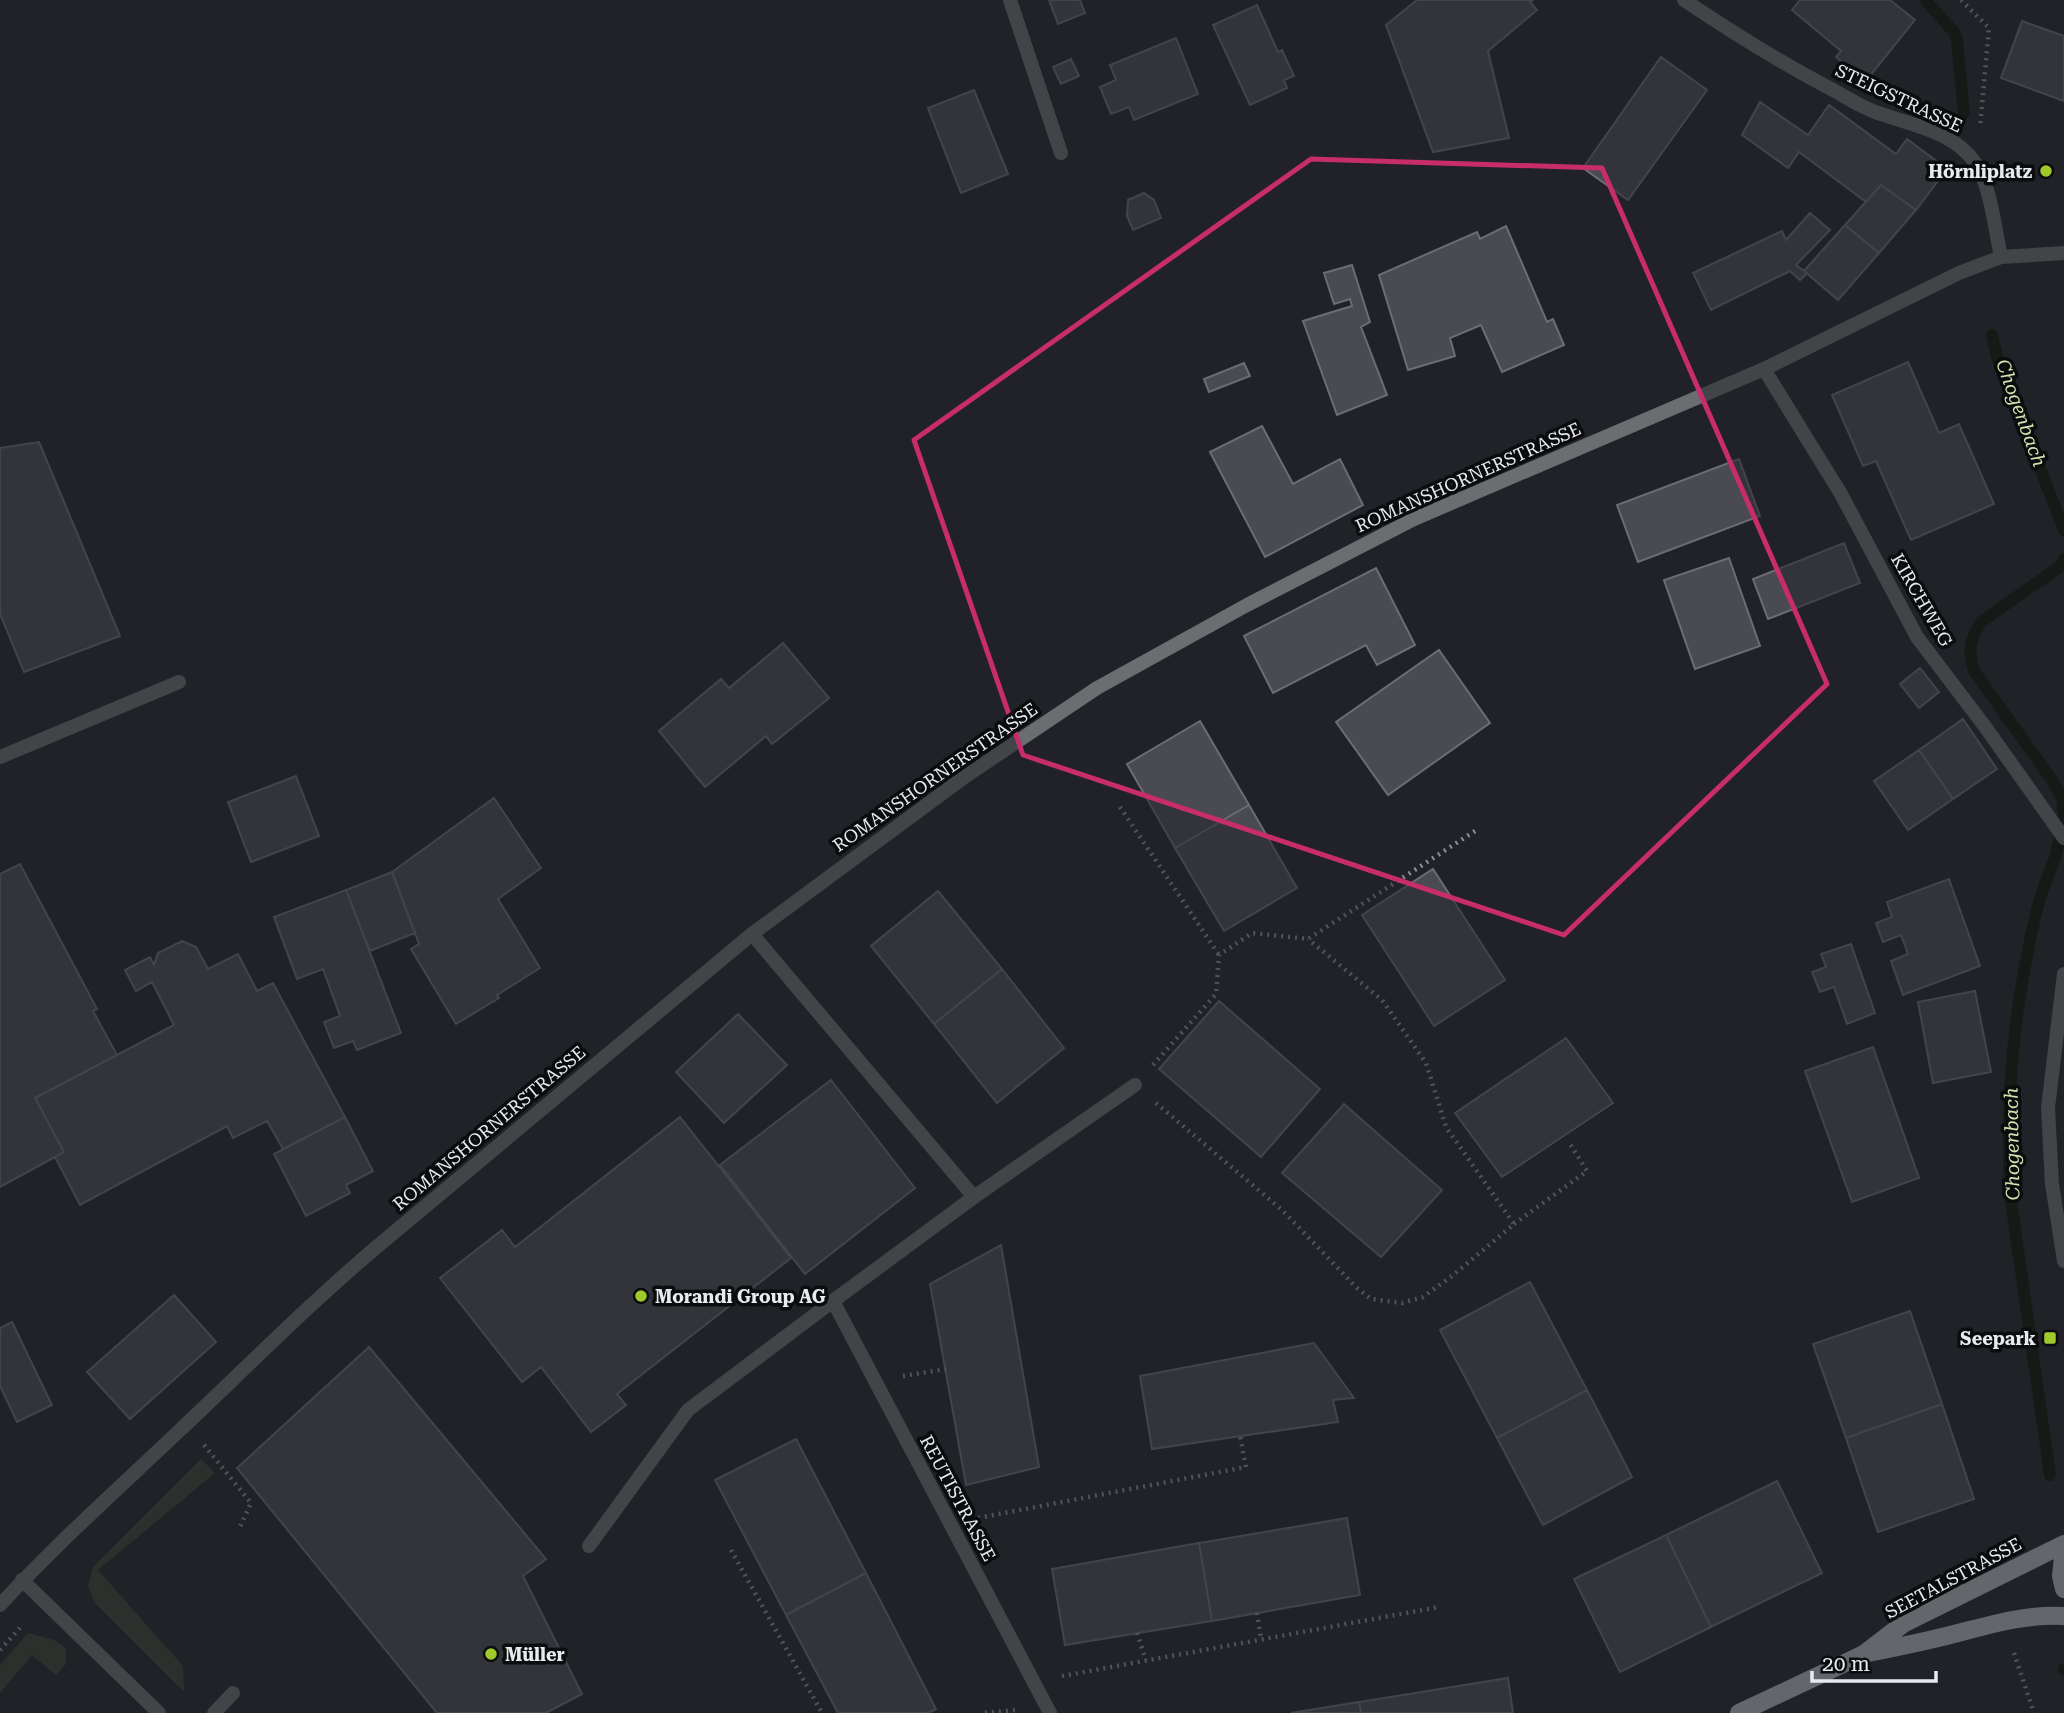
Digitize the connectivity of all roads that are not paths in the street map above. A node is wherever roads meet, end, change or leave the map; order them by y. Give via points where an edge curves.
1 (1010, 0) edge
2 (1684, 0) edge
3 (1061, 153) dead end
4 (2064, 253) edge
5 (2001, 257) junction
6 (1764, 369) junction
7 (179, 682) dead end
8 (0, 757) edge
9 (2064, 838) edge
10 (752, 934) junction
11 (2064, 974) edge
12 (1135, 1085) road end
13 (974, 1197) junction
14 (2064, 1261) edge
15 (833, 1301) junction
16 (589, 1546) dead end
17 (2064, 1546) edge
18 (22, 1580) junction
19 (2064, 1590) edge
20 (0, 1605) edge
21 (2064, 1616) edge
22 (1864, 1654) junction
23 (233, 1693) dead end
24 (159, 1713) edge
25 (214, 1713) edge
26 (1050, 1713) edge
27 (1739, 1713) edge

1 - 3 street
2 - 5 street, STEIGSTRASSE via 1834,91 1876,112 1920,125 1960,147 1984,180
4 - 5 street, ROMANSHORNERSTRASSE
5 - 6 street, ROMANSHORNERSTRASSE
6 - 9 street, KIRCHWEG via 1840,494 1917,637
6 - 10 street, ROMANSHORNERSTRASSE via 1414,519 1247,604 1097,688 963,778
7 - 8 street
10 - 13 street
10 - 18 street, ROMANSHORNERSTRASSE via 354,1266
11 - 14 street via 2048,1108 2052,1184
12 - 13 street
13 - 15 street
15 - 16 street via 688,1410
15 - 26 street, REUTISTRASSE
17 - 19 main road
17 - 22 main road, SEETALSTRASSE via 1903,1624
18 - 20 street, ROMANSHORNERSTRASSE
18 - 24 street
21 - 22 main road, SEETALSTRASSE via 2008,1620
22 - 27 main road, SEETALSTRASSE
23 - 25 street

